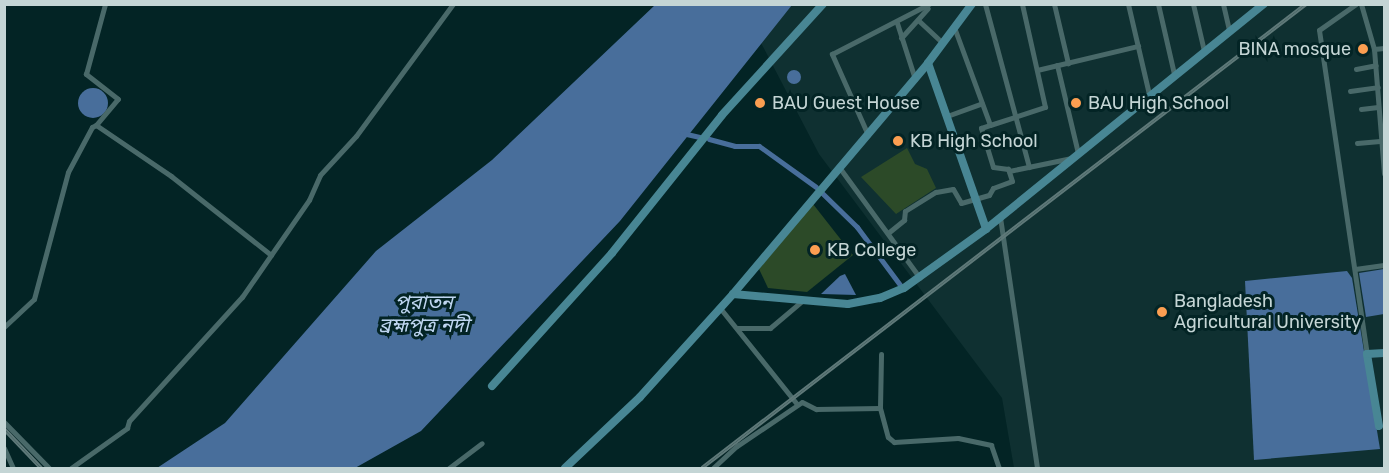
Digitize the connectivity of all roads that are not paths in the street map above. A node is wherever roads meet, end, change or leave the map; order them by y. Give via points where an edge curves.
1 (105, 4) edge
2 (453, 4) edge
3 (823, 4) edge
4 (930, 4) edge
5 (972, 4) edge
6 (985, 4) edge
7 (1022, 4) edge
8 (1054, 4) edge
9 (1128, 4) edge
10 (1158, 4) edge
11 (1192, 4) edge
12 (1223, 4) edge
13 (1263, 4) edge
14 (1356, 4) edge
15 (1361, 4) edge
16 (1255, 8) edge
17 (918, 20) junction
18 (897, 23) junction
19 (954, 27) junction
20 (1229, 31) junction
21 (901, 38) junction
22 (942, 42) junction
23 (1138, 46) junction
24 (1384, 48) edge
25 (1374, 50) junction
26 (1204, 51) junction
27 (1362, 59) dead end
28 (928, 63) junction
29 (1068, 63) junction
30 (1057, 65) junction
31 (1376, 65) junction
32 (1037, 70) junction
33 (1174, 74) junction
34 (915, 79) junction
35 (1378, 87) junction
36 (1350, 91) dead end
37 (1149, 94) junction
38 (982, 103) junction
39 (1378, 106) junction
40 (1361, 109) dead end
41 (946, 116) junction
42 (1016, 117) junction
43 (96, 125) junction
44 (990, 125) junction
45 (868, 135) junction
46 (1380, 141) junction
47 (1357, 144) dead end
48 (1075, 155) junction
49 (839, 167) junction
50 (1029, 167) junction
51 (1009, 171) junction
52 (1384, 174) edge
53 (975, 199) junction
54 (1000, 217) junction
55 (986, 229) junction
56 (888, 233) junction
57 (271, 255) junction
58 (1384, 265) edge
59 (1355, 269) junction
60 (920, 278) junction
61 (733, 294) junction
62 (806, 298) junction
63 (720, 308) junction
64 (4, 327) edge
65 (737, 328) junction
66 (1384, 353) edge
67 (881, 354) dead end
68 (1367, 354) junction
69 (492, 386) dead end
70 (796, 403) junction
71 (880, 408) junction
72 (4, 422) edge
73 (1379, 426) dead end
74 (482, 443) dead end
75 (4, 448) edge
76 (13, 468) edge
77 (49, 468) edge
78 (71, 468) edge
79 (449, 468) edge
80 (565, 468) edge
81 (712, 468) edge
82 (999, 468) edge
83 (1037, 468) edge

1 - 43 street via 86,74 118,102
2 - 57 street via 356,136 320,175 309,200
3 - 69 street via 722,115 612,253
4 - 17 street
4 - 18 street
5 - 19 street
6 - 42 street
7 - 32 street
8 - 29 street
9 - 23 street
10 - 33 street
11 - 26 street
12 - 20 street
13 - 16 street
14 - 59 street via 1319,30
15 - 25 street
16 - 20 street
17 - 21 street
17 - 22 street
18 - 21 street
18 - 45 street via 832,54
19 - 22 street
19 - 38 street
20 - 26 street
21 - 34 street
22 - 28 street
23 - 29 street
23 - 37 street
24 - 25 street
25 - 31 street
26 - 33 street
27 - 31 street via 1359,68
28 - 34 street
28 - 41 street
29 - 30 street
30 - 32 street
30 - 48 street
31 - 35 street
32 - 42 street via 1046,107
33 - 37 street
34 - 45 street
35 - 36 street
35 - 39 street
37 - 48 street
38 - 41 street
38 - 44 street
39 - 40 street
39 - 46 street
41 - 53 street
42 - 44 street
42 - 50 street
43 - 57 street via 171,176
43 - 64 street via 86,135 68,172 34,299
44 - 51 street via 981,128 993,167
45 - 49 street
46 - 47 street
46 - 52 street
48 - 50 street
48 - 54 street
49 - 56 street
49 - 61 street
50 - 51 street
51 - 53 street via 1012,181
53 - 55 street
53 - 56 street via 961,203 953,189 936,192 905,211 904,220
54 - 55 street
54 - 83 street
55 - 60 street
56 - 60 street
57 - 78 street via 242,297 129,421 127,428
58 - 59 street
59 - 68 street
60 - 62 street via 891,295 869,301 848,304
61 - 62 street
61 - 63 street
62 - 65 street via 770,328
63 - 65 street
63 - 80 street via 640,397
65 - 70 street
66 - 68 street
67 - 71 street
68 - 73 street
70 - 71 street via 816,409
70 - 81 street
71 - 82 street via 891,441 958,438 991,446
72 - 77 street
74 - 79 street
75 - 76 street

